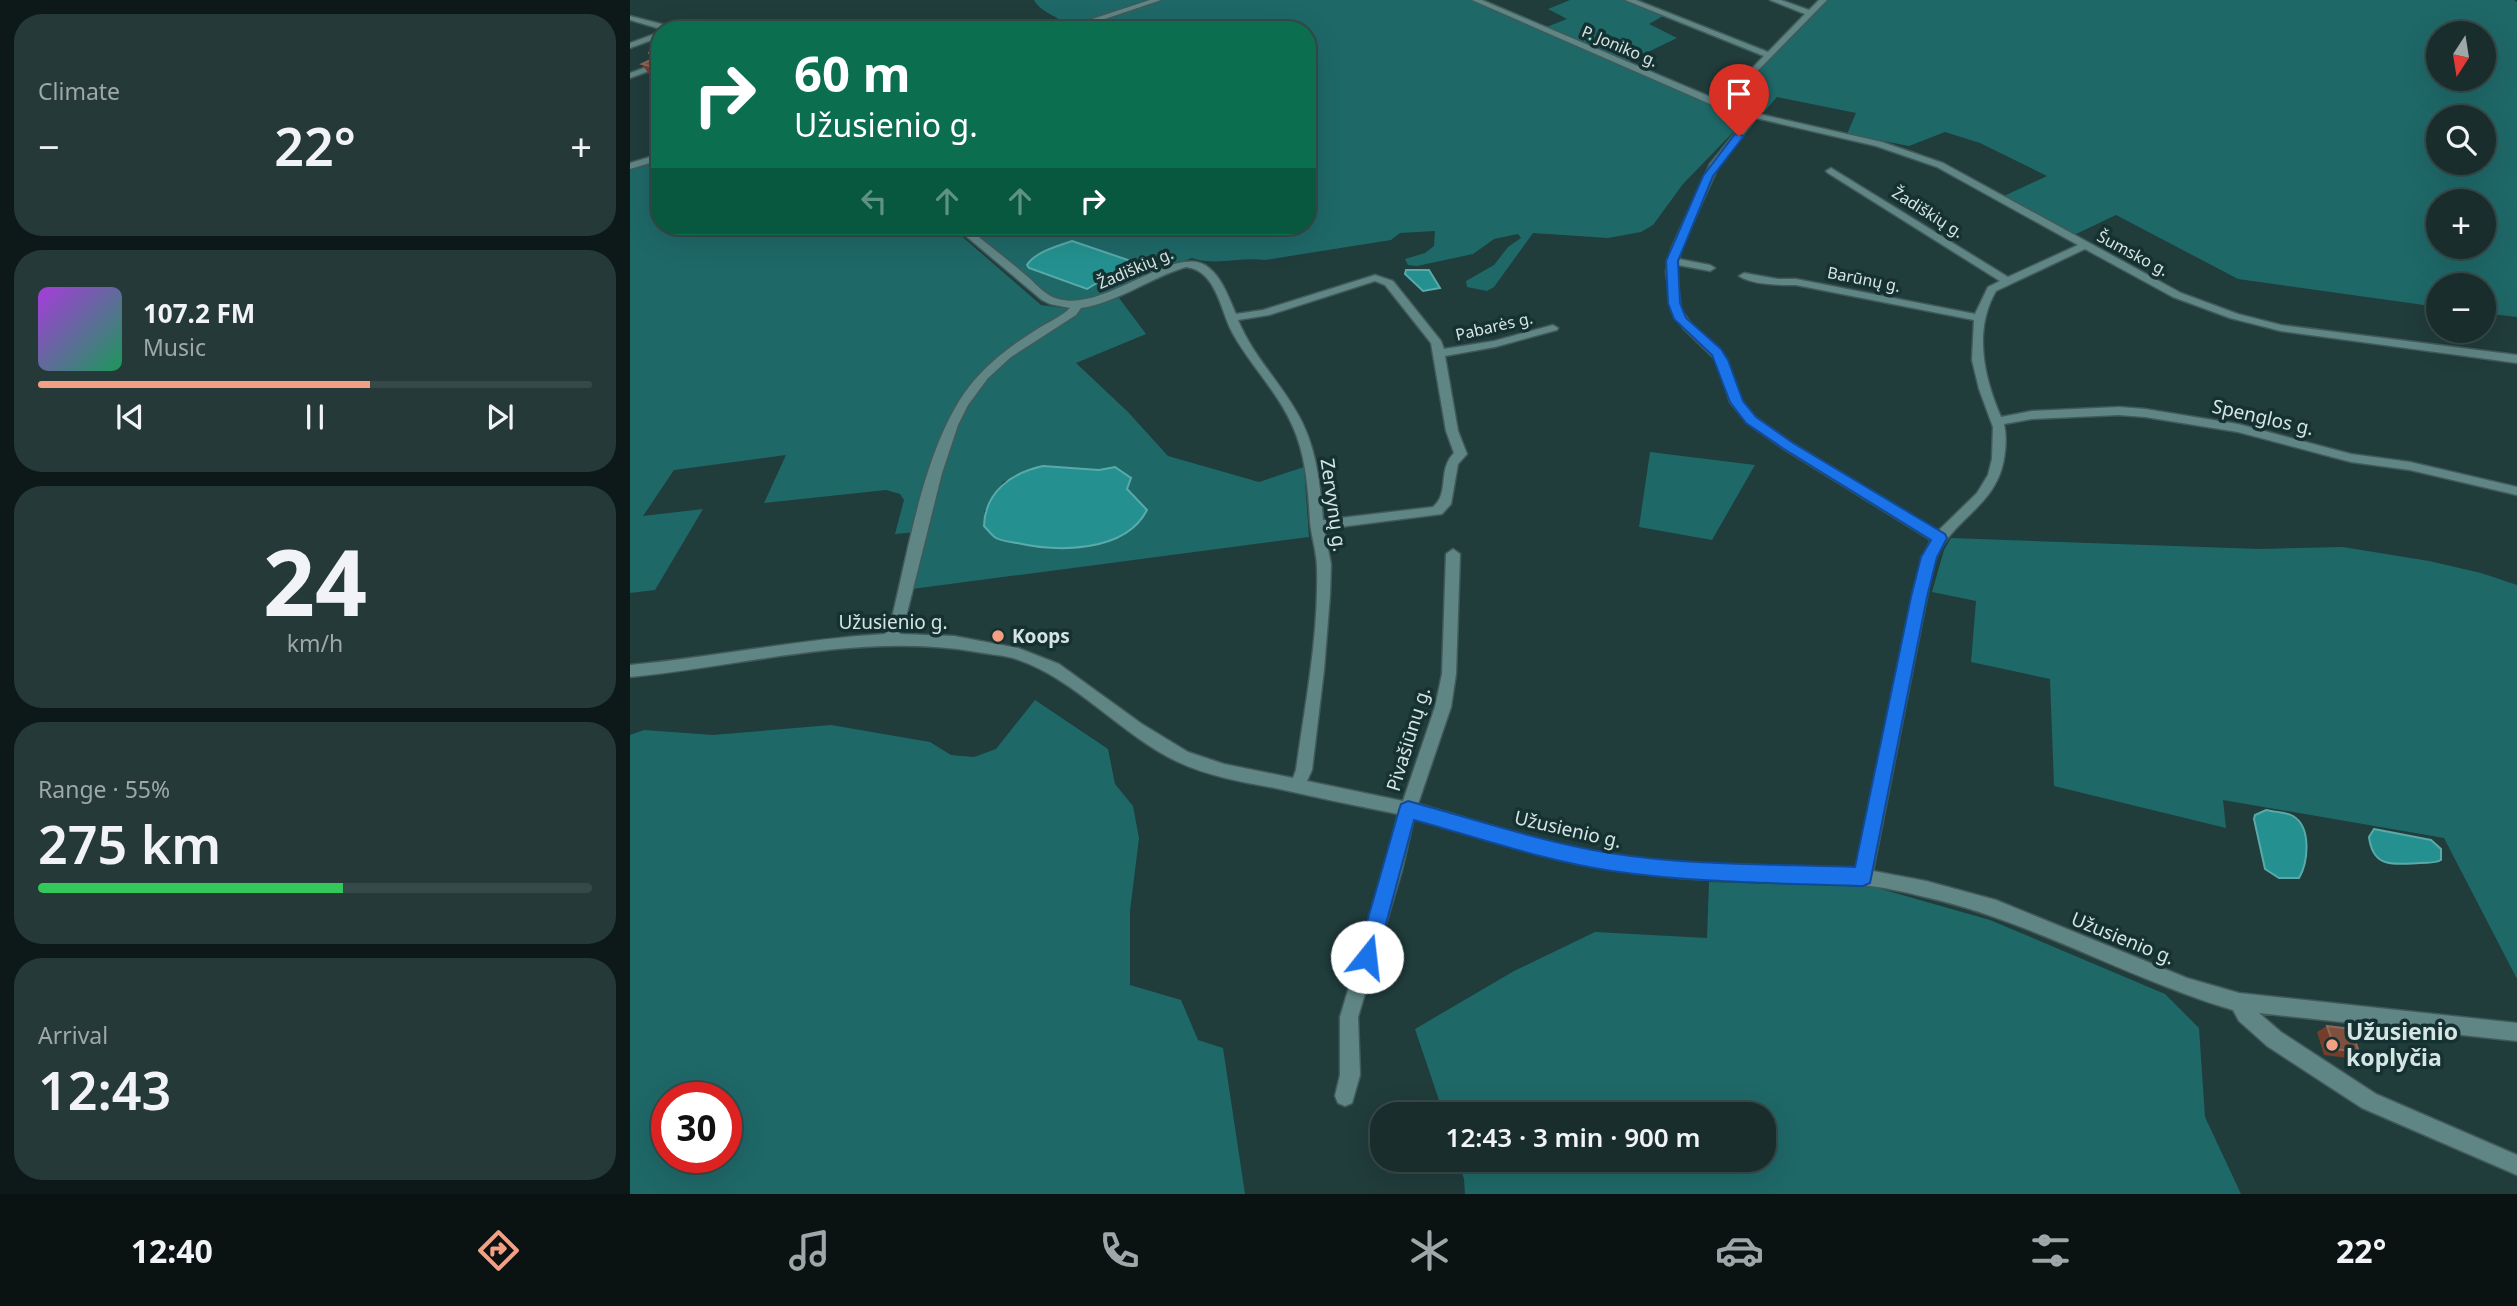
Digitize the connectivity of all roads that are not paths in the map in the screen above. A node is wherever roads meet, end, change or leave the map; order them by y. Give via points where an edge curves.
1 (1157, 0) edge
2 (1476, 0) edge
3 (1629, 0) edge
4 (1774, 0) edge
5 (1823, 0) edge
6 (1642, 2) edge
7 (1810, 13) junction
8 (630, 19) edge
9 (1091, 21) edge
10 (651, 24) edge
11 (651, 38) edge
12 (630, 46) edge
13 (1769, 55) junction
14 (651, 68) edge
15 (630, 76) edge
16 (1720, 105) junction
17 (1753, 116) junction
18 (651, 160) edge
19 (630, 166) edge
20 (1831, 171) dead end
21 (970, 235) edge
22 (2085, 245) junction
23 (1672, 261) junction
24 (1191, 263) joint
25 (1710, 268) dead end
26 (1744, 276) dead end
27 (2007, 281) junction
28 (1085, 303) junction
29 (1233, 318) junction
30 (1978, 318) junction
31 (1553, 328) dead end
32 (1440, 353) junction
33 (2517, 359) edge
34 (1998, 421) junction
35 (2517, 491) edge
36 (1317, 525) junction
37 (1939, 538) junction
38 (1453, 554) dead end
39 (891, 639) junction
40 (630, 671) edge
41 (1297, 788) junction
42 (1408, 810) junction
43 (1863, 877) junction
44 (2239, 1002) junction
45 (2517, 1032) edge
46 (1345, 1096) dead end
47 (2517, 1165) edge

1 - 9 street
2 - 16 street, P. Joniko g.
3 - 6 street
4 - 7 street
5 - 7 street
6 - 13 street
7 - 13 street
8 - 10 street
11 - 12 street
13 - 16 street
14 - 15 street
16 - 17 street, P. Joniko g.
17 - 22 street, Šumsko g. via 1929,160
17 - 23 street via 1708,176
18 - 19 street
20 - 27 street, Žadiškių g.
21 - 28 street via 1047,298 1064,304
22 - 27 street
22 - 33 street, Šumsko g. via 2176,295 2257,323
23 - 25 street
23 - 37 street via 1674,303 1681,319 1722,360 1736,402 1751,420
24 - 28 street, Žadiškių g. via 1174,266 1121,294
24 - 29 street, Zervynų g. via 1204,268
26 - 30 street, Barūnų g.
27 - 30 street via 1983,300
28 - 39 street via 1014,349 975,386 957,413
29 - 32 street via 1265,313 1375,278 1389,283
29 - 36 street, Zervynų g. via 1304,439
30 - 34 street via 1981,376
31 - 32 street, Pabarės g.
32 - 36 street via 1452,430 1461,450 1452,463 1445,504 1437,511
34 - 35 street, Spenglos g. via 2044,414 2144,413 2238,428 2351,458 2410,466
34 - 37 street via 2000,438 1989,489
36 - 41 street, Zervynų g. via 1324,568 1321,615 1304,770
37 - 43 street via 1919,597
38 - 42 street, Pivašiūnų g. via 1443,707
39 - 40 street, Užusienio g.
39 - 41 street, Užusienio g. via 954,642 1027,656 1073,680 1183,757
41 - 42 street, Užusienio g.
42 - 43 street, Užusienio g. via 1609,862 1683,870
42 - 46 street, Pivašiūnų g. via 1349,1017 1350,1075
43 - 44 street, Užusienio g. via 1996,908 2186,986
44 - 45 street, Užusienio g.
44 - 47 street via 2274,1039 2369,1101

